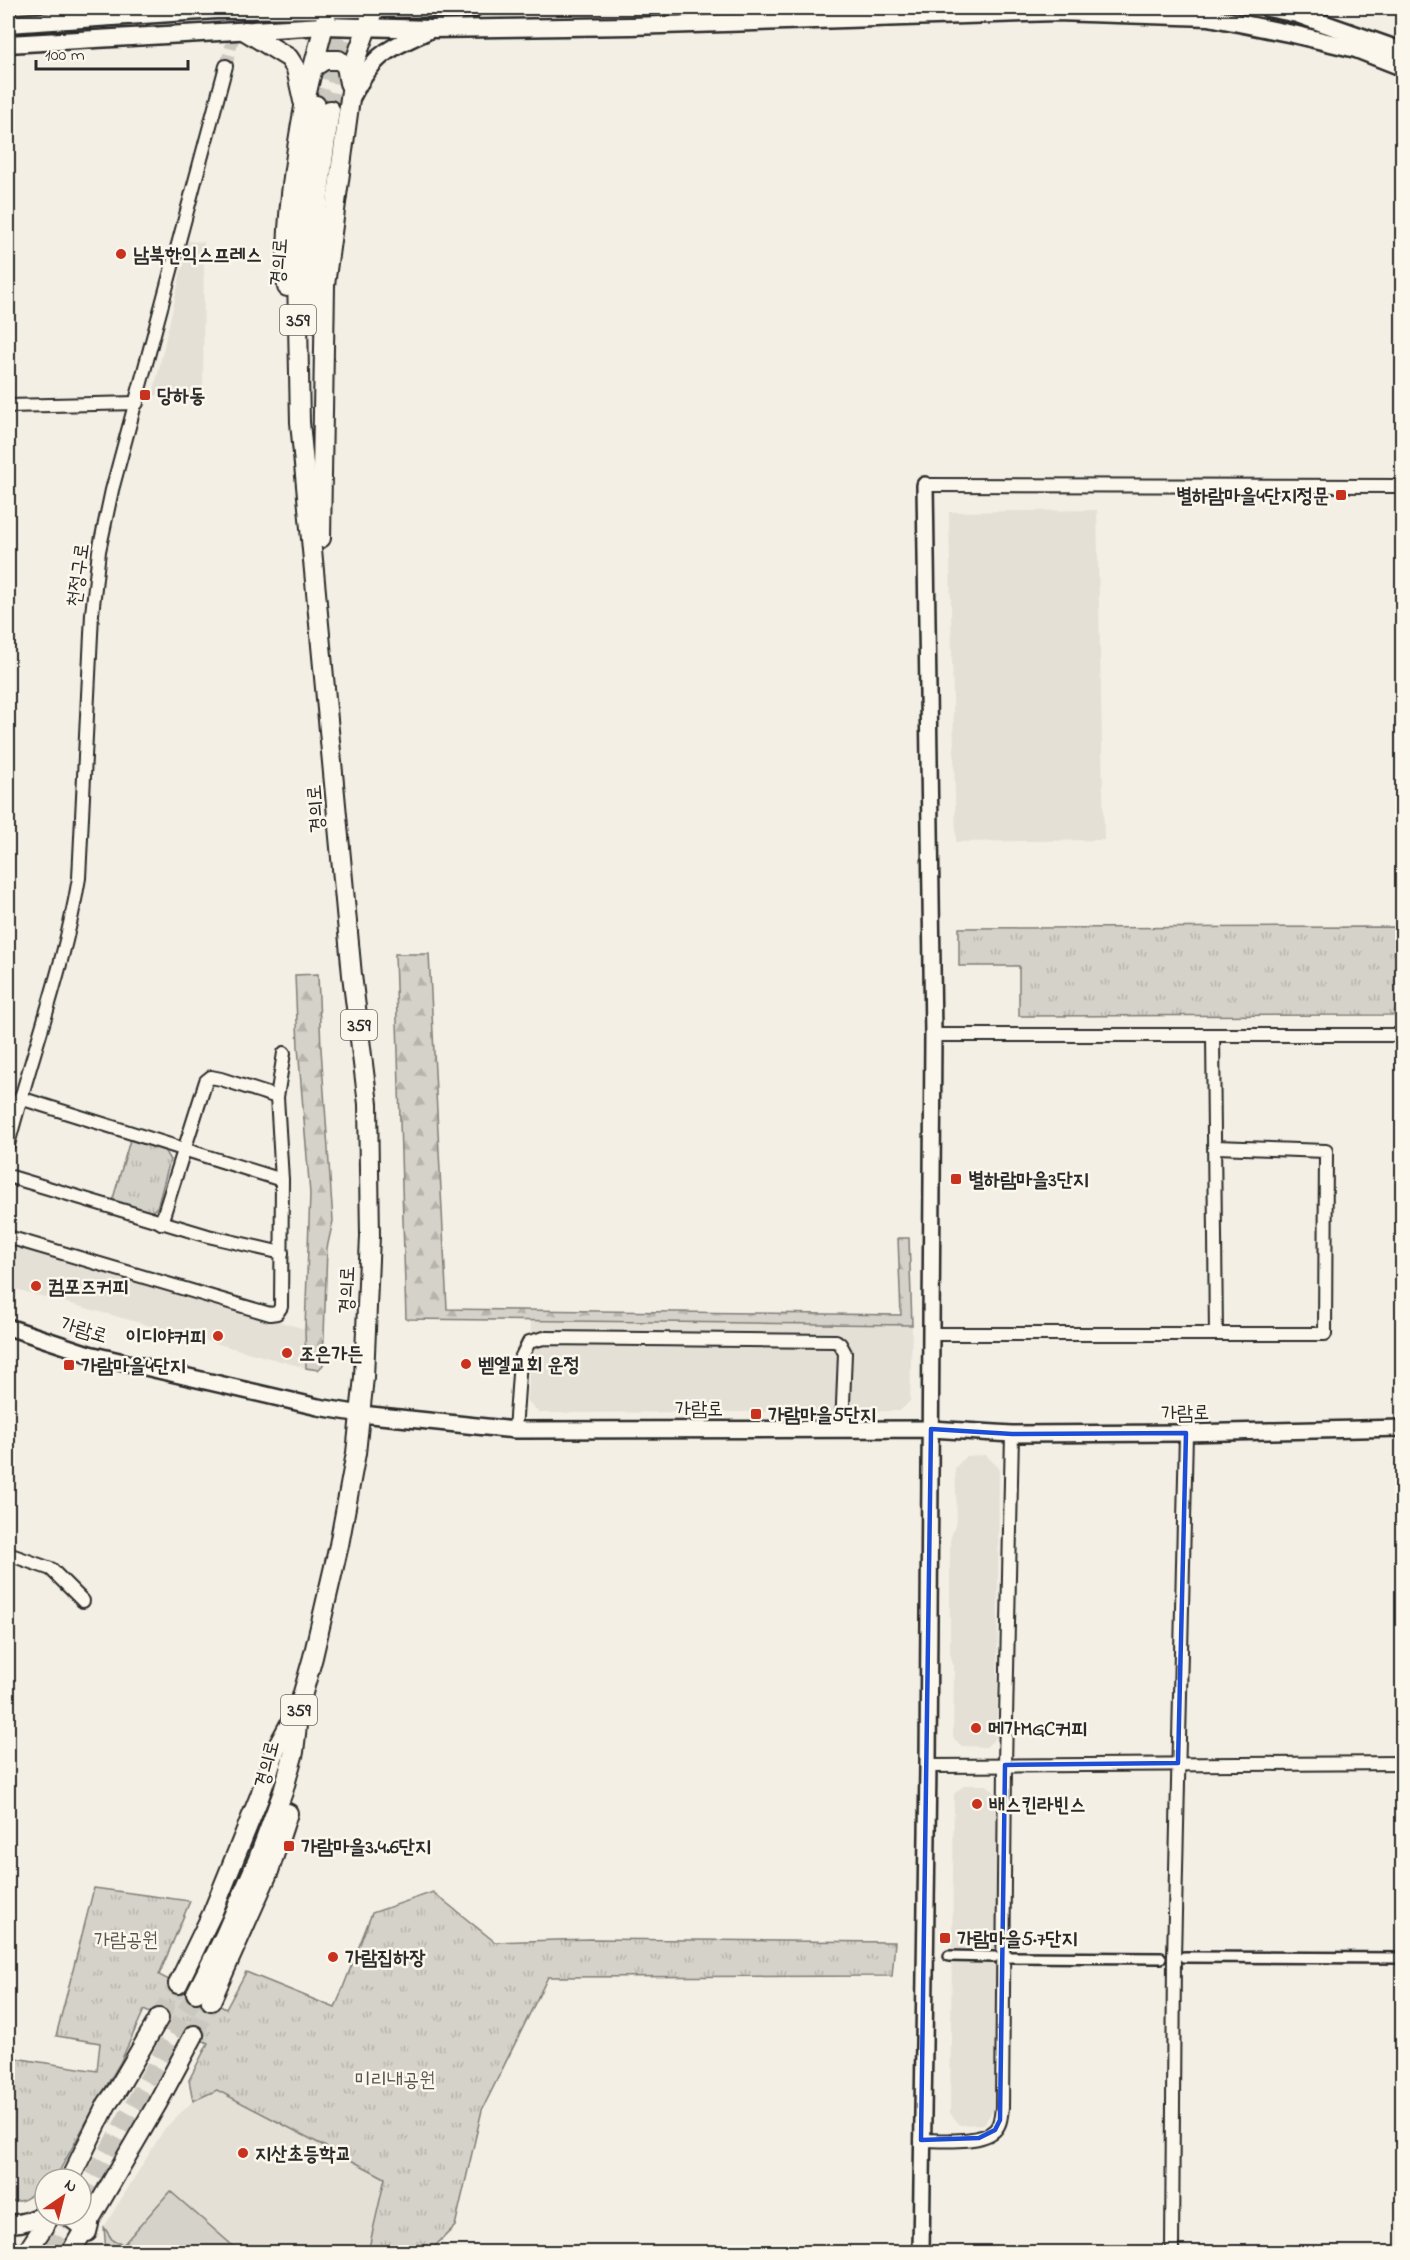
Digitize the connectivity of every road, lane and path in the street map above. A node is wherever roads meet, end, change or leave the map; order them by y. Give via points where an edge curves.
1 (271, 8) edge
2 (453, 8) edge
3 (474, 8) edge
4 (1268, 8) edge
5 (371, 13) edge
6 (326, 14) edge
7 (8, 24) edge
8 (431, 30) junction
9 (245, 31) junction
10 (8, 44) edge
11 (1402, 51) edge
12 (226, 66) tunnel mouth
13 (314, 67) junction
14 (1402, 67) edge
15 (352, 98) junction
16 (317, 107) junction
17 (137, 404) junction
18 (8, 406) edge
19 (925, 485) joint
20 (1402, 486) edge
21 (316, 536) junction
22 (933, 1035) junction
23 (1213, 1035) junction
24 (1402, 1035) edge
25 (284, 1053) dead end
26 (277, 1097) junction
27 (20, 1098) junction
28 (8, 1145) edge
29 (1216, 1147) junction
30 (183, 1149) junction
31 (8, 1176) edge
32 (282, 1180) junction
33 (161, 1223) junction
34 (8, 1237) edge
35 (282, 1253) junction
36 (8, 1327) edge
37 (931, 1334) junction
38 (1216, 1334) junction
39 (361, 1414) junction
40 (1402, 1428) edge
41 (842, 1429) junction
42 (931, 1429) junction
43 (515, 1430) junction
44 (1186, 1433) junction
45 (1012, 1434) junction
46 (8, 1554) edge
47 (83, 1601) dead end
48 (299, 1707) junction
49 (1178, 1763) junction
50 (1402, 1763) edge
51 (1005, 1765) junction
52 (928, 1766) junction
53 (949, 1956) dead end
54 (994, 1957) dead end
55 (1009, 1957) dead end
56 (1184, 1957) dead end
57 (1161, 1958) dead end
58 (1402, 1958) edge
59 (178, 1984) tunnel mouth
60 (203, 1997) tunnel mouth
61 (159, 2018) tunnel mouth
62 (194, 2035) tunnel mouth
63 (921, 2140) junction
64 (76, 2167) edge
65 (93, 2217) edge
66 (33, 2220) edge
67 (8, 2223) edge
68 (43, 2227) edge
69 (87, 2227) edge
70 (88, 2227) edge
71 (8, 2248) edge
72 (13, 2253) edge
73 (27, 2253) edge
74 (71, 2253) edge
75 (81, 2253) edge
76 (921, 2253) edge
77 (1172, 2253) edge

1 - 6 main road
1 - 7 main road
2 - 3 main road
2 - 5 main road
4 - 11 main road via 1297,14
5 - 6 main road
5 - 8 main road
5 - 15 main road via 355,62
6 - 9 main road
6 - 13 main road
8 - 14 main road via 1056,12 1209,17 1356,49
8 - 15 main road via 380,55 365,71
9 - 10 main road
9 - 16 main road via 289,58
12 - 17 street, 천정구로
13 - 15 main road via 333,59 345,64
13 - 16 main road
15 - 21 main road via 325,285
16 - 21 main road, 경의로 / 359 via 312,288
16 - 21 main road via 290,205 286,260 289,433
17 - 18 street
17 - 27 street, 천정구로 via 105,521 95,585 82,843 74,906
19 - 20 street
19 - 22 street
21 - 39 main road, 경의로 / 359 via 352,975 368,1104 370,1236
22 - 23 street
22 - 37 street
23 - 24 street
23 - 29 street
25 - 26 street
26 - 30 street via 211,1077 206,1081
26 - 32 street
27 - 28 street, 천정구로
27 - 30 street
29 - 38 street
29 - 38 street via 1326,1151 1325,1334
30 - 32 street
30 - 33 street
31 - 33 street
32 - 35 street
33 - 35 street
34 - 35 street via 270,1314 281,1307
36 - 39 street, 가람로 via 89,1354
37 - 38 street
37 - 42 street
39 - 43 street, 가람로
39 - 48 main road, 경의로 / 359 via 339,1545
40 - 44 street, 가람로
41 - 42 street, 가람로
41 - 43 street, 가람로
41 - 43 street via 845,1353 836,1341 544,1338 529,1342 522,1355
42 - 45 street, 가람로
42 - 52 street
44 - 45 street, 가람로
44 - 49 street
45 - 51 street
46 - 47 street via 51,1569
48 - 59 main road via 276,1749 212,1914
48 - 60 main road via 305,1760 269,1870
49 - 50 street
49 - 51 street
49 - 77 street
51 - 52 street
51 - 63 street via 1000,2120 995,2130 979,2138
52 - 63 street
53 - 54 street
55 - 57 street
56 - 58 street
61 - 64 main road via 107,2104
62 - 65 main road
63 - 76 street
66 - 67 main road
68 - 73 main road
69 - 74 main road
70 - 75 main road
71 - 72 main road

